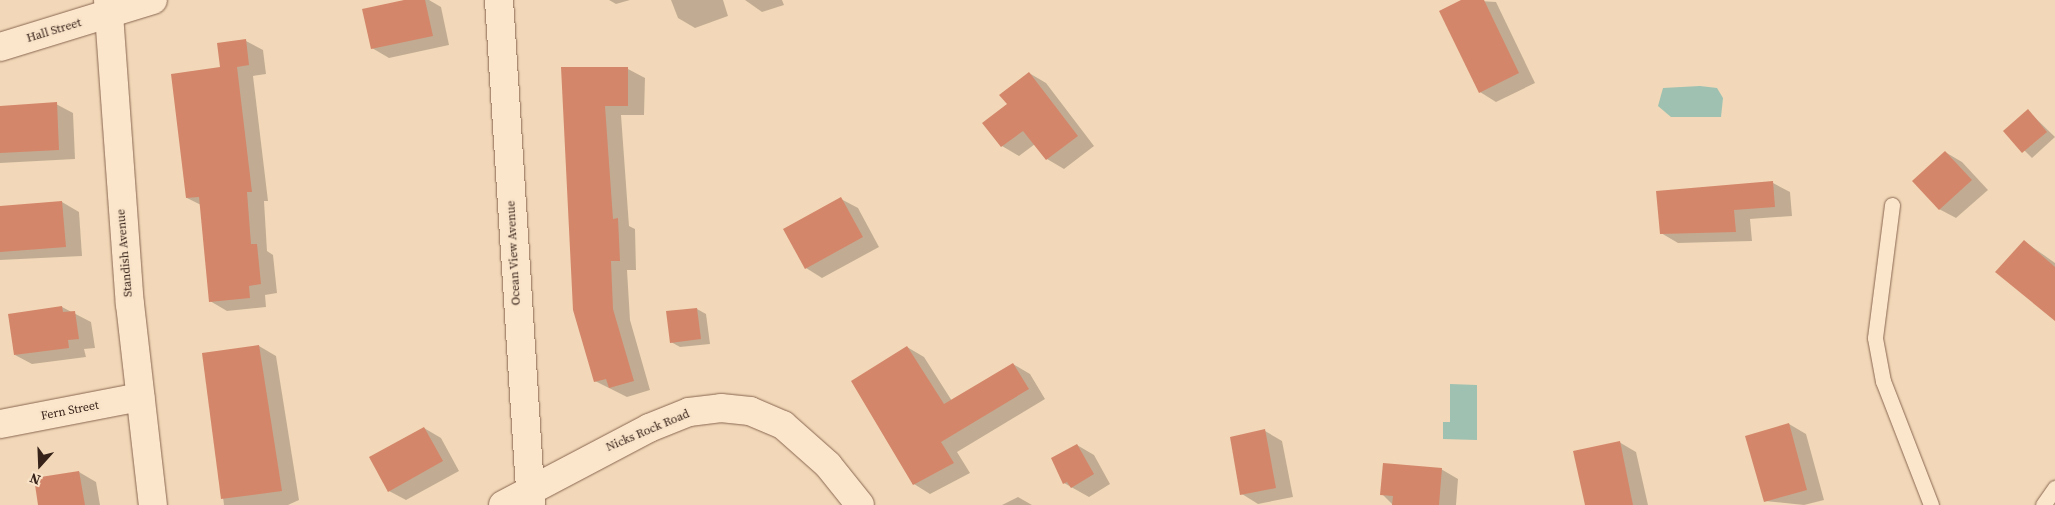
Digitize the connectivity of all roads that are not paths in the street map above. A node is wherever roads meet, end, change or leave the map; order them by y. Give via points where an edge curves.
1 (153, 0) edge
2 (499, 0) edge
3 (108, 7) edge
4 (0, 47) edge
5 (1892, 205) dead end
6 (140, 397) junction
7 (0, 424) edge
8 (2055, 488) edge
9 (530, 498) edge
10 (154, 505) edge
11 (503, 505) edge
12 (860, 505) edge
13 (1931, 505) edge
14 (2043, 505) edge

1 - 3 street, Hall Street
2 - 9 street, Ocean View Avenue
3 - 4 street, Hall Street
3 - 6 street, Standish Avenue
5 - 13 lane via 1876,338 1884,381
6 - 7 street, Fern Street
6 - 10 street, Standish Avenue
8 - 14 lane
9 - 11 street, Nicks Rock Road
9 - 12 street, Nicks Rock Road via 649,428 689,412 721,408 750,411 783,426 828,465

